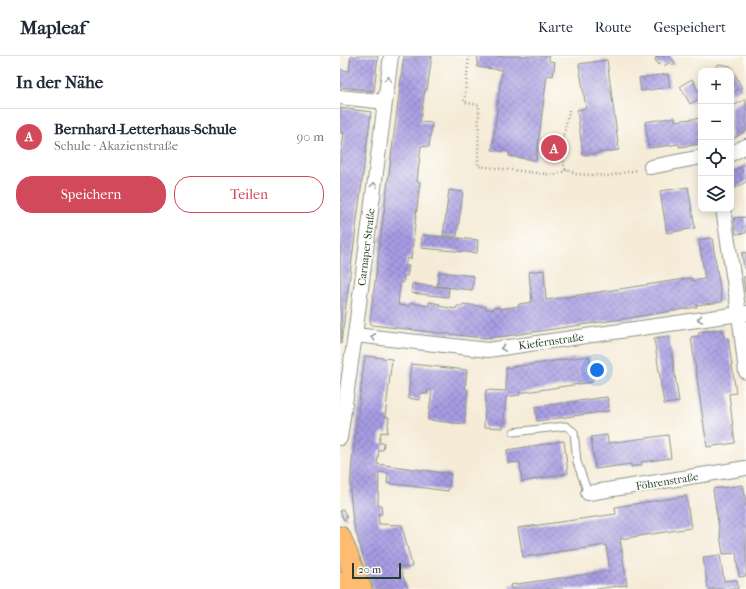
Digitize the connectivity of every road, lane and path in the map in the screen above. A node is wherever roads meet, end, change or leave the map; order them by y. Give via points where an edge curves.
1 (391, 56) edge
2 (469, 56) edge
3 (340, 97) edge
4 (385, 102) junction
5 (569, 110) dead end
6 (746, 146) edge
7 (734, 152) edge
8 (698, 158) edge
9 (651, 167) joint
10 (568, 170) junction
11 (724, 212) edge
12 (743, 313) edge
13 (355, 335) junction
14 (746, 372) edge
15 (514, 432) dead end
16 (340, 438) edge
17 (746, 468) edge
18 (588, 493) joint
19 (340, 537) edge
20 (340, 582) edge
21 (342, 589) edge
22 (361, 589) edge

4 -> 1 street, Carnaper Straße
2 - 10 path via 464,102 479,105 478,166 554,175
3 - 4 street
13 -> 4 street, Carnaper Straße
5 - 10 path via 561,147 565,169
6 - 7 street
8 - 9 street
9 - 10 path via 608,176 576,174
11 - 12 street
12 -> 13 street, Kiefernstraße via 488,350
12 - 14 street
13 - 16 street, Carnaper Straße
15 - 18 lane via 566,426 574,432 577,462
17 - 18 street, Föhrenstraße
19 - 22 main road
20 - 21 main road

